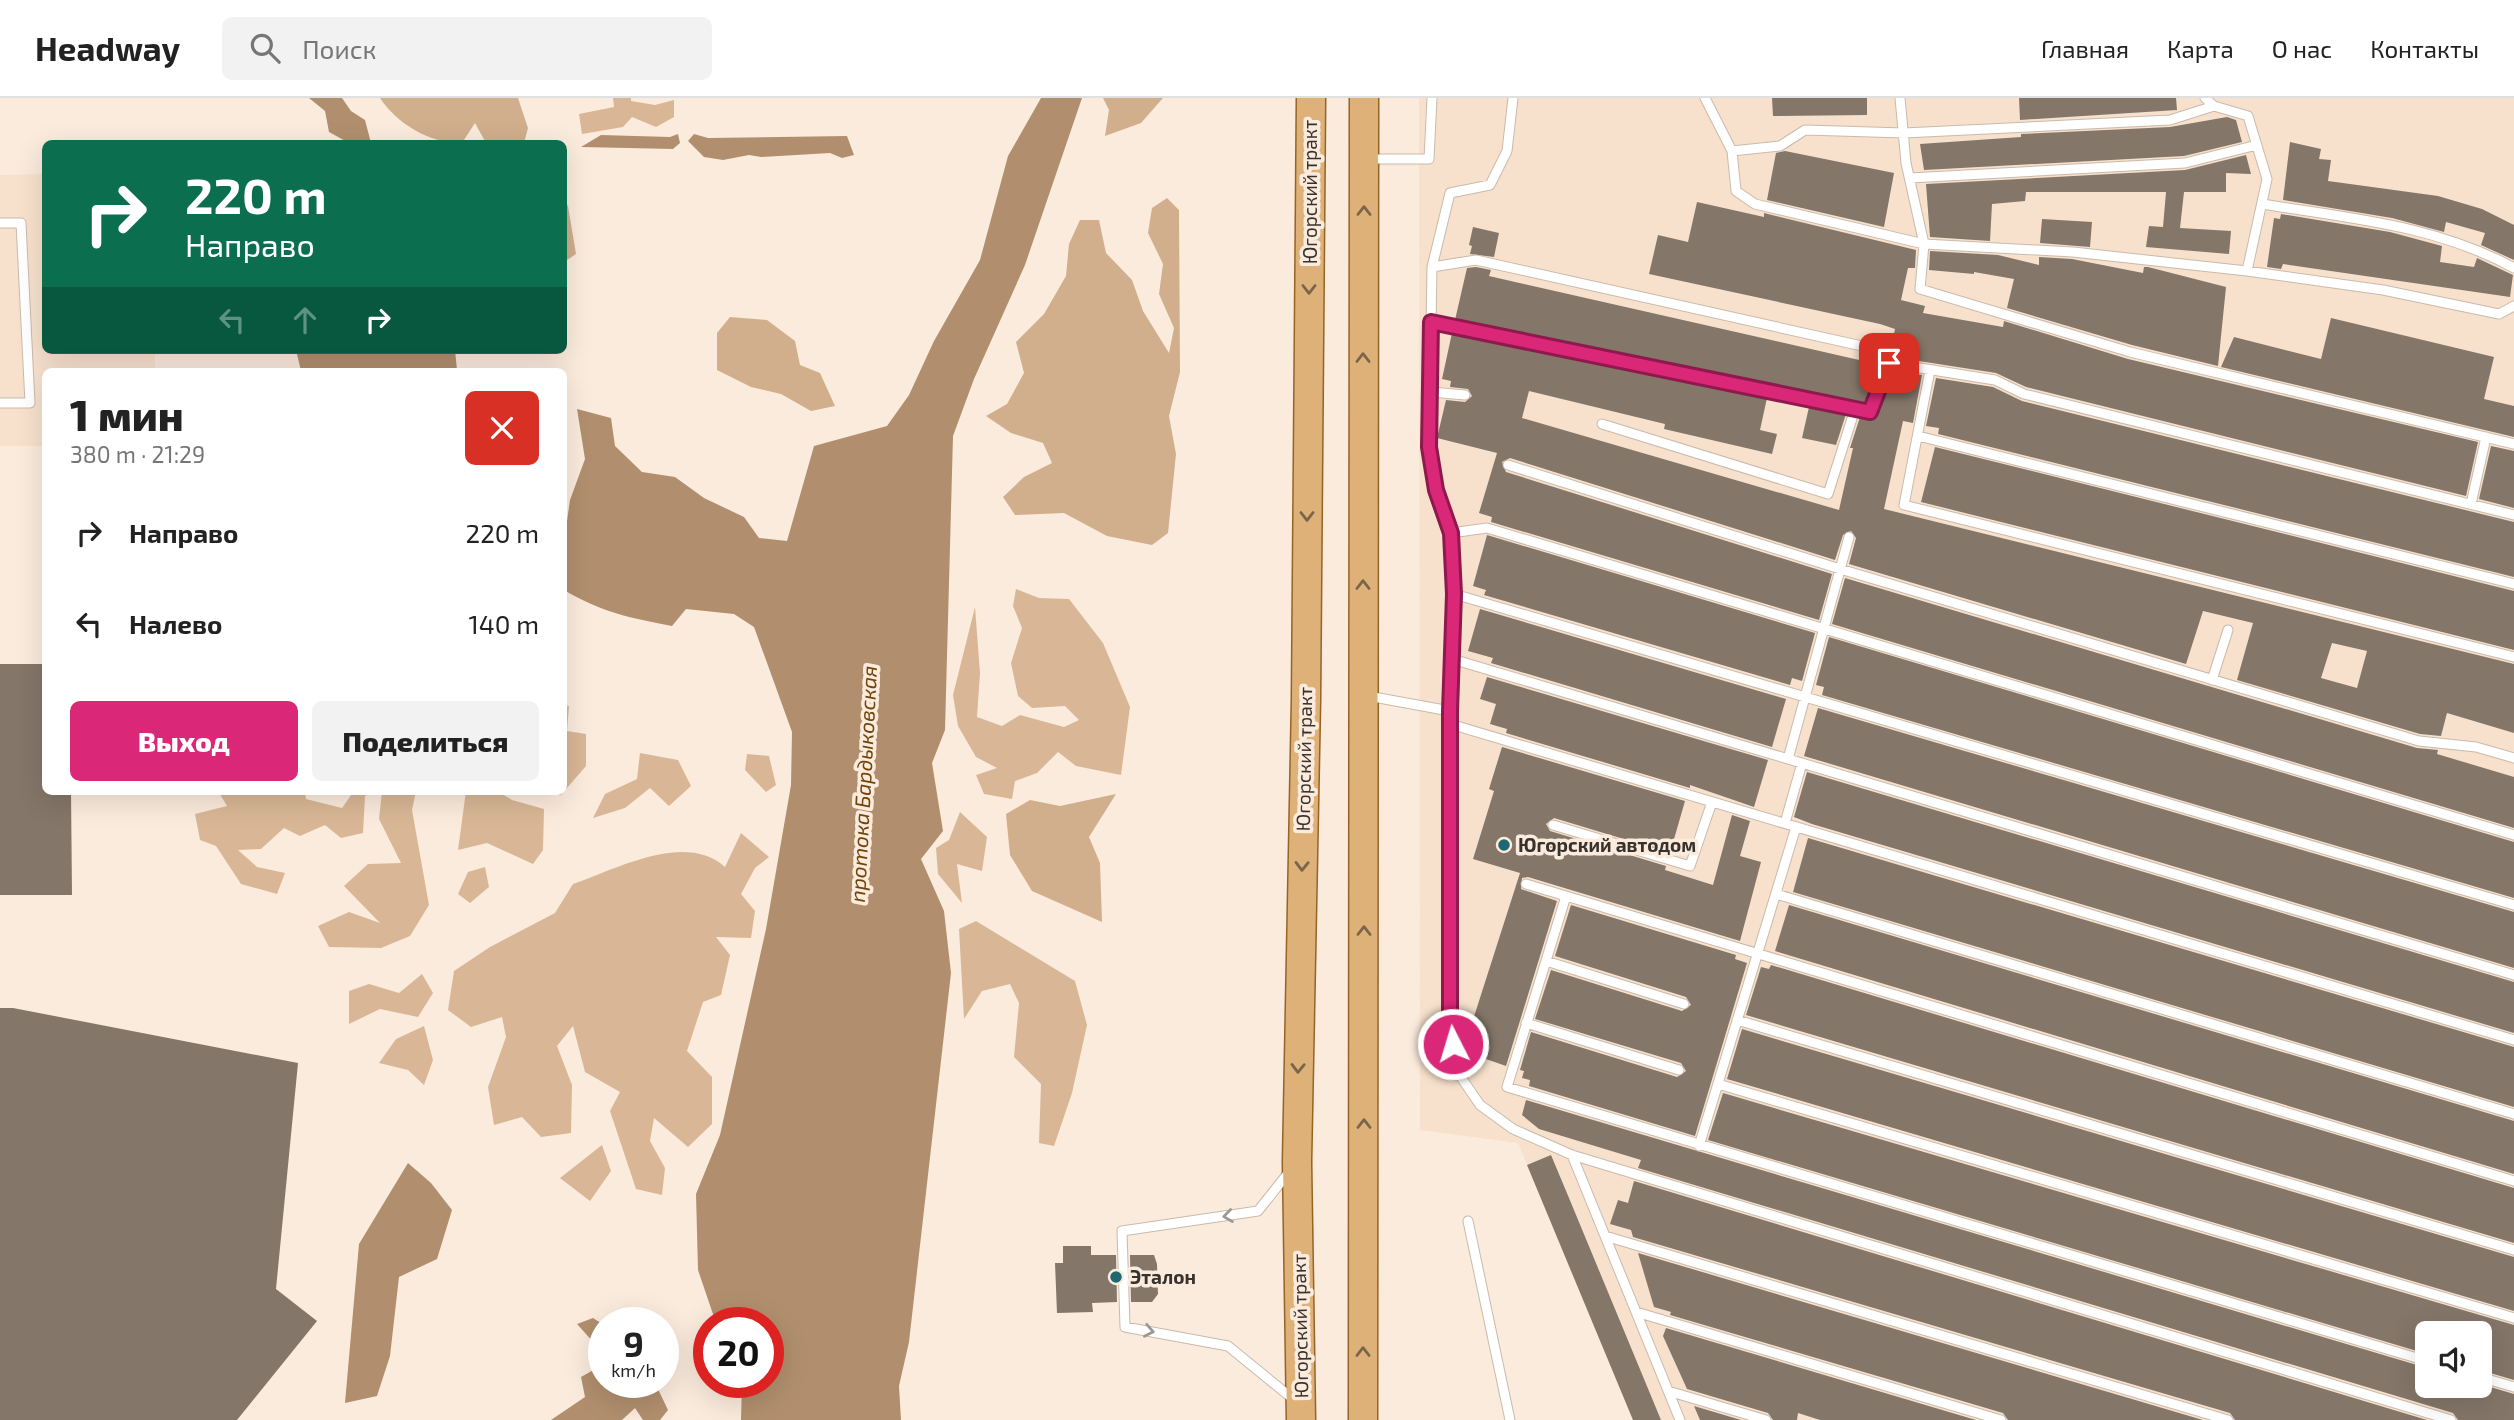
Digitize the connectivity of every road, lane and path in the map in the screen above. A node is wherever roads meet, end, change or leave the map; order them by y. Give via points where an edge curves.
1 (1311, 98) edge
2 (1364, 98) edge
3 (1432, 98) edge
4 (1513, 98) edge
5 (1704, 98) edge
6 (1900, 98) edge
7 (2205, 98) edge
8 (2214, 106) junction
9 (1904, 133) junction
10 (2257, 145) junction
11 (1732, 150) junction
12 (1364, 159) junction
13 (1910, 178) junction
14 (2262, 204) junction
15 (0, 223) edge
16 (1924, 244) junction
17 (1432, 267) junction
18 (2514, 268) edge
19 (2247, 271) junction
20 (2514, 306) edge
21 (1431, 322) junction
22 (1889, 363) junction
23 (1930, 370) junction
24 (1431, 392) junction
25 (1465, 395) dead end
26 (0, 403) edge
27 (1855, 409) junction
28 (1602, 424) dead end
29 (1918, 436) junction
30 (2486, 437) junction
31 (2514, 444) edge
32 (1508, 465) dead end
33 (2471, 504) junction
34 (2514, 515) edge
35 (1451, 533) junction
36 (1849, 537) dead end
37 (1840, 569) junction
38 (2514, 584) edge
39 (1454, 594) junction
40 (2228, 630) dead end
41 (1823, 631) junction
42 (2514, 657) edge
43 (1452, 659) junction
44 (2213, 680) junction
45 (1363, 695) junction
46 (1805, 697) junction
47 (1450, 711) junction
48 (1450, 724) junction
49 (2514, 758) edge
50 (1788, 759) junction
51 (1802, 763) junction
52 (1712, 802) junction
53 (1785, 823) junction
54 (1553, 825) dead end
55 (1796, 827) junction
56 (2514, 835) edge
57 (1526, 884) dead end
58 (1776, 894) junction
59 (1566, 896) junction
60 (2514, 905) edge
61 (1758, 954) junction
62 (1546, 961) junction
63 (2514, 975) edge
64 (1684, 1004) dead end
65 (1737, 1020) junction
66 (1527, 1023) junction
67 (2514, 1040) edge
68 (1679, 1070) dead end
69 (1718, 1084) junction
70 (2514, 1114) edge
71 (1699, 1146) junction
72 (1572, 1155) junction
73 (1297, 1162) junction
74 (2514, 1181) edge
75 (1468, 1221) dead end
76 (1605, 1236) junction
77 (2514, 1250) edge
78 (1636, 1312) junction
79 (2514, 1318) edge
80 (2415, 1357) edge
81 (2492, 1381) edge
82 (2514, 1387) edge
83 (1668, 1391) junction
84 (1301, 1413) edge
85 (1363, 1420) edge
86 (1510, 1420) edge
87 (1680, 1420) edge
88 (1766, 1420) edge
89 (2001, 1420) edge
90 (2228, 1420) edge
91 (2451, 1420) edge

1 -> 73 main road, Югорский тракт
2 - 12 main road
3 - 12 lane via 1429,159
4 - 17 lane via 1507,151 1490,185 1450,193
5 - 11 lane
6 - 9 lane
7 - 8 lane
8 - 9 lane via 2169,120
8 - 10 lane via 2248,116
9 - 11 lane via 1805,130 1780,146
9 - 13 lane
10 - 13 lane via 2185,163
10 - 14 lane via 2267,179
11 - 16 lane via 1736,191 1755,204
45 -> 12 main road
13 - 16 lane
14 - 18 lane via 2413,229 2480,249
14 - 19 lane
15 - 26 lane via 21,223 30,403
16 - 19 lane via 2073,252
16 - 30 lane via 1920,289 2130,352
17 - 21 lane
17 - 22 lane via 1476,260 1880,350
19 - 20 lane via 2383,290 2499,314
21 - 24 lane
21 - 27 lane
22 - 23 lane
22 - 27 lane via 1870,412
23 - 29 lane
23 - 33 lane via 1994,380 2024,394
24 - 25 lane
24 - 35 lane via 1429,447 1436,490
27 - 28 lane via 1828,494
29 - 38 lane
29 - 42 lane via 1904,505
30 - 31 lane
30 - 33 lane
32 - 37 lane
33 - 34 lane
35 - 39 lane
35 - 41 lane via 1487,528
36 - 37 lane
37 - 41 lane
37 - 44 lane
39 - 43 lane
39 - 46 lane
40 - 44 lane
41 - 46 lane
41 - 56 lane
43 - 47 lane
43 - 50 lane
44 - 49 lane via 2419,741 2476,747
45 - 47 lane
85 -> 45 main road
46 - 50 lane
46 - 60 lane
47 - 48 lane
48 - 52 lane
48 - 72 lane via 1450,1019 1456,1070 1480,1105 1513,1129
50 - 51 lane
51 - 53 lane
51 - 63 lane
52 - 53 lane
52 - 54 lane via 1690,866
53 - 55 lane
55 - 58 lane
55 - 67 lane
57 - 59 lane
58 - 61 lane
58 - 70 lane
59 - 61 lane
59 - 62 lane
61 - 65 lane
61 - 74 lane
62 - 64 lane
62 - 66 lane
65 - 69 lane
65 - 77 lane
66 - 68 lane
66 - 71 lane via 1507,1087
69 - 71 lane
69 - 79 lane
71 - 80 lane
72 - 76 lane
72 - 91 lane
73 - 84 main road, Югорский тракт
73 -> 84 lane via 1258,1211 1122,1231 1125,1326 1228,1346
75 - 86 lane
76 - 78 lane
76 - 90 lane
78 - 83 lane
78 - 89 lane
81 - 82 lane
83 - 87 lane
83 - 88 lane

